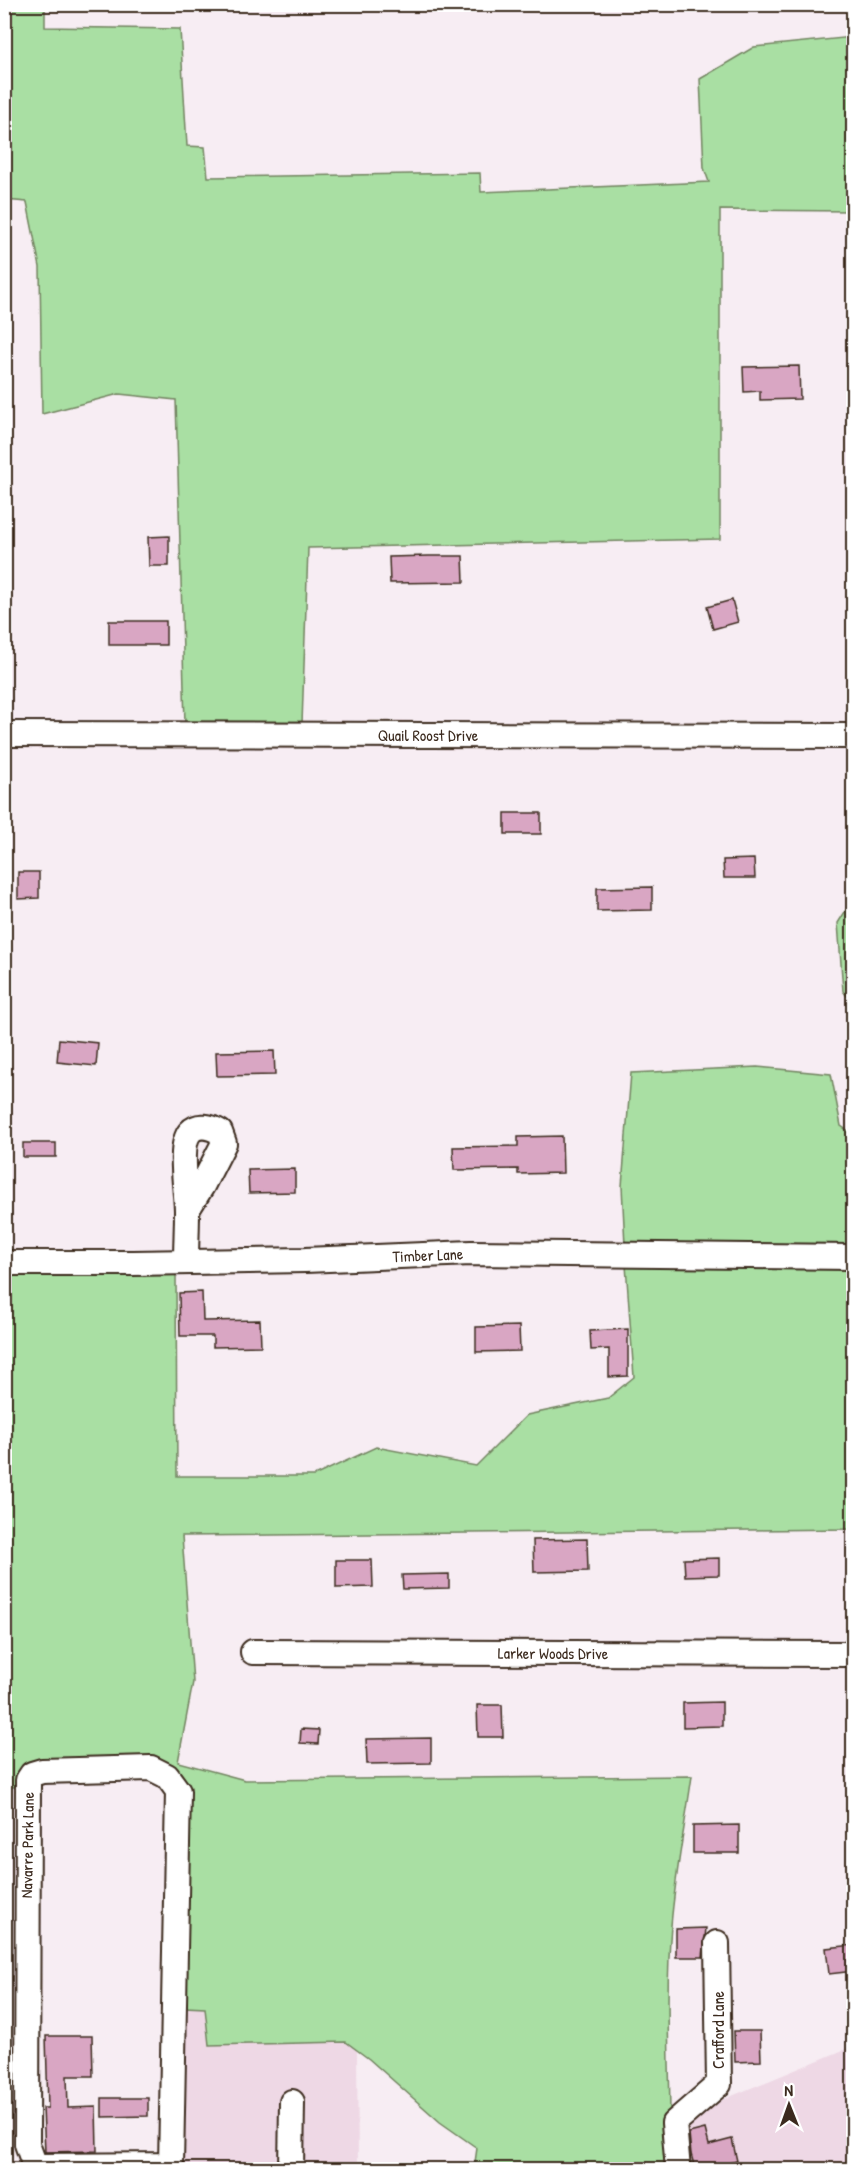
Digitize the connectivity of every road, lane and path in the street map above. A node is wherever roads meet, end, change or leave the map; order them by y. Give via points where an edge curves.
1 (4, 734) edge
2 (854, 736) edge
3 (187, 1210) dead end
4 (854, 1257) edge
5 (186, 1262) junction
6 (4, 1263) edge
7 (253, 1652) dead end
8 (854, 1654) edge
9 (717, 1943) dead end
10 (292, 2102) dead end
11 (170, 2167) edge
12 (291, 2169) edge
13 (678, 2169) edge

1 - 2 street, Quail Roost Drive
3 - 5 street
4 - 5 street, Timber Lane via 471,1253
5 - 6 street, Timber Lane
7 - 8 street, Larker Woods Drive
9 - 13 street, Crafford Lane via 719,2084 674,2123
10 - 12 street
11 - 11 street, Navarre Park Lane via 178,1791 167,1776 151,1768 32,1774 27,1792 27,2144 35,2166

